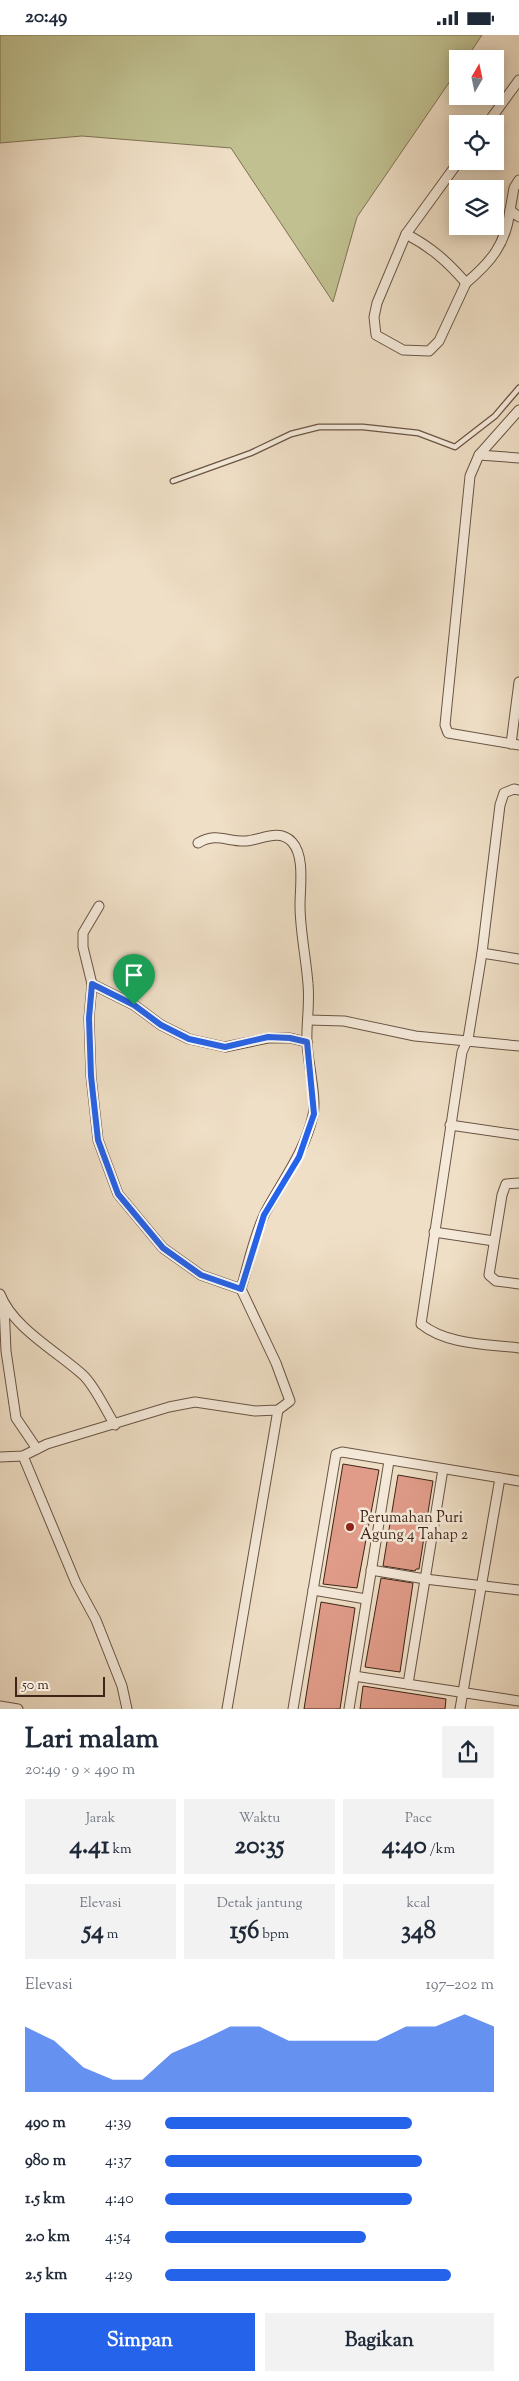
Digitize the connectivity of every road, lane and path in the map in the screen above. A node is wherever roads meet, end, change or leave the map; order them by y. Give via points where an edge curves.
1 (519, 81) edge
2 (494, 115) edge
3 (452, 170) edge
4 (519, 180) edge
5 (510, 210) junction
6 (519, 217) edge
7 (406, 234) junction
8 (466, 283) junction
9 (519, 388) edge
10 (519, 410) edge
11 (479, 455) junction
12 (519, 458) edge
13 (173, 481) dead end
14 (519, 682) edge
15 (515, 744) edge
16 (519, 789) edge
17 (198, 843) dead end
18 (99, 906) dead end
19 (482, 953) junction
20 (519, 959) edge
21 (92, 984) junction
22 (309, 1020) junction
23 (468, 1039) junction
24 (307, 1042) junction
25 (519, 1046) edge
26 (450, 1125) junction
27 (519, 1135) edge
28 (519, 1183) edge
29 (434, 1232) junction
30 (494, 1241) junction
31 (519, 1284) edge
32 (241, 1289) junction
33 (0, 1294) edge
34 (4, 1305) junction
35 (519, 1348) edge
36 (278, 1411) junction
37 (115, 1425) junction
38 (37, 1449) junction
39 (23, 1456) junction
40 (0, 1457) edge
41 (388, 1461) junction
42 (443, 1469) junction
43 (500, 1478) junction
44 (519, 1481) edge
45 (371, 1570) junction
46 (425, 1579) junction
47 (481, 1585) junction
48 (313, 1590) junction
49 (519, 1590) edge
50 (366, 1599) junction
51 (354, 1676) junction
52 (408, 1684) junction
53 (463, 1692) junction
54 (519, 1701) edge
55 (0, 1706) edge
56 (18, 1709) edge
57 (127, 1709) edge
58 (227, 1709) edge
59 (293, 1709) edge
60 (349, 1709) edge
61 (460, 1709) edge

1 - 2 street
3 - 7 street
4 - 5 street
5 - 6 street
5 - 8 street via 508,230 500,247
7 - 8 street via 428,245 448,261
7 - 8 street via 377,303 374,317 376,335 403,351 428,351 439,341
9 - 13 lane via 495,416 454,447 418,433 363,427 319,427 291,434 251,453
10 - 11 street
11 - 12 street
11 - 15 street via 470,476 444,725 448,733
14 - 15 street
16 - 19 street via 504,793 500,805
17 - 22 street via 222,837 248,841 279,836 292,841 298,850
18 - 21 street via 83,933
19 - 20 street
19 - 23 street
21 - 24 street via 189,1039 225,1047 268,1037
21 - 32 street via 89,1018 91,1076 98,1140 118,1194 163,1248 201,1275
22 - 23 street via 344,1021 430,1037
22 - 24 street
23 - 25 street
23 - 26 street via 462,1052
24 - 32 street via 314,1114 299,1157 264,1215
26 - 27 street
26 - 29 street
28 - 30 street via 506,1184
29 - 30 street
29 - 35 street via 421,1323 432,1333 483,1345
30 - 31 street via 491,1279
32 - 36 street via 290,1401
33 - 34 street
34 - 37 street via 43,1345 84,1376
34 - 38 street via 6,1351 16,1418
36 - 37 street via 195,1402
36 - 58 street
37 - 38 street
38 - 39 street
39 - 40 street
39 - 57 street via 76,1583 96,1620 122,1686
41 - 42 street
41 - 45 street
41 - 48 street via 342,1451 336,1454
42 - 43 street
42 - 46 street
43 - 44 street
43 - 47 street
45 - 46 street
45 - 50 street
46 - 47 street
46 - 52 street
47 - 49 street
47 - 53 street
48 - 50 street
48 - 59 street
50 - 51 street
51 - 52 street
51 - 60 street
52 - 53 street
53 - 54 street
53 - 61 street
55 - 56 street

